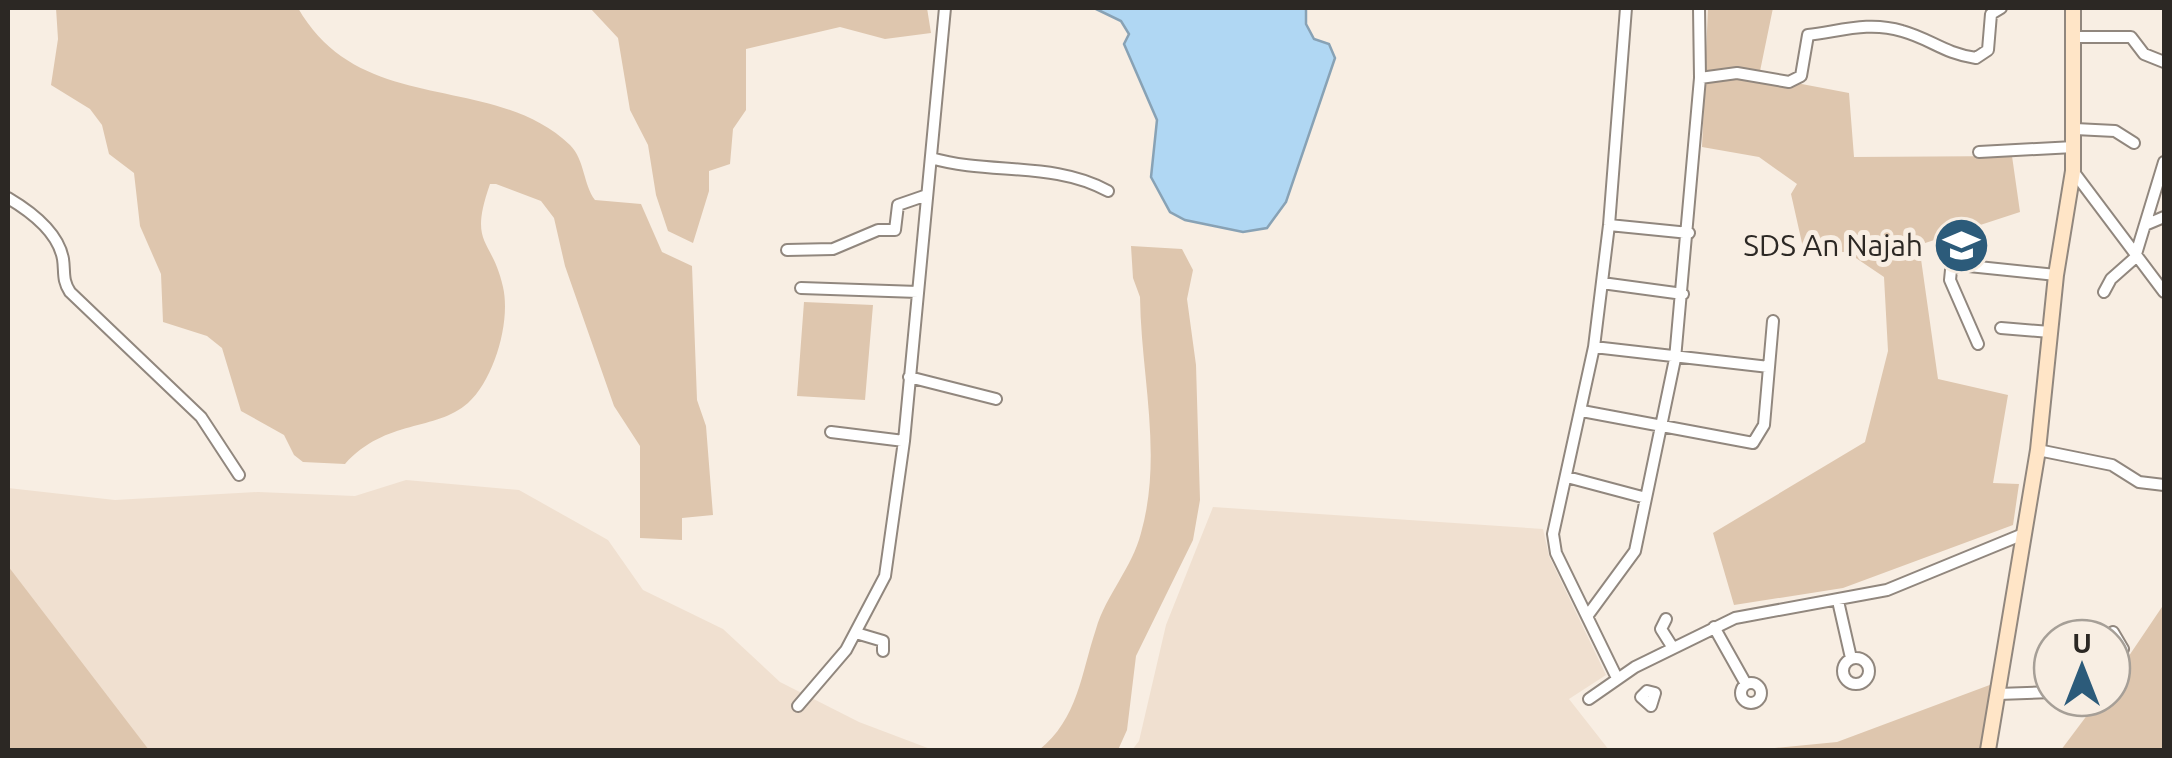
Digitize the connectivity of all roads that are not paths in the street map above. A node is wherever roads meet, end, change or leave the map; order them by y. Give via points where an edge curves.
1 (945, 8) edge
2 (1626, 8) edge
3 (1699, 8) edge
4 (2001, 8) edge
5 (2073, 8) edge
6 (2074, 37) junction
7 (2164, 62) edge
8 (1700, 78) junction
9 (2074, 128) junction
10 (2134, 143) dead end
11 (2074, 146) junction
12 (1979, 152) dead end
13 (931, 158) junction
14 (2164, 162) edge
15 (2073, 171) junction
16 (1108, 191) dead end
17 (927, 194) junction
18 (8, 198) edge
19 (2164, 218) edge
20 (1609, 224) junction
21 (2145, 225) junction
22 (1689, 234) junction
23 (787, 250) dead end
24 (2136, 255) junction
25 (2056, 275) junction
26 (1602, 284) junction
27 (800, 288) dead end
28 (918, 292) junction
29 (2104, 292) dead end
30 (2164, 292) edge
31 (1683, 294) junction
32 (1773, 321) dead end
33 (2000, 328) dead end
34 (2050, 332) junction
35 (1978, 344) dead end
36 (1594, 346) junction
37 (1675, 358) junction
38 (1769, 368) junction
39 (909, 377) junction
40 (996, 399) dead end
41 (1582, 411) junction
42 (1662, 429) junction
43 (831, 432) dead end
44 (904, 441) junction
45 (2038, 450) junction
46 (239, 474) dead end
47 (1566, 478) junction
48 (2164, 485) edge
49 (1646, 498) junction
50 (2021, 535) junction
51 (1838, 601) junction
52 (1588, 614) junction
53 (1666, 619) dead end
54 (1714, 627) junction
55 (856, 633) junction
56 (1673, 648) junction
57 (883, 651) dead end
58 (1852, 658) dead end
59 (1635, 667) junction
60 (1617, 678) junction
61 (1746, 684) dead end
62 (1647, 690) dead end
63 (2032, 693) edge
64 (1998, 694) junction
65 (1589, 698) dead end
66 (798, 706) dead end
67 (1988, 750) edge

1 - 13 street
2 - 20 street
3 - 8 street
4 - 8 street via 1991,14 1988,50 1976,58 1946,54 1900,30 1862,24 1808,35 1801,76 1789,82 1737,73
5 - 6 main road
6 - 7 street via 2131,38 2144,54
6 - 9 main road
8 - 22 street
9 - 10 street via 2116,131
9 - 11 main road
11 - 12 street
11 - 15 main road
13 - 16 street via 967,169 1006,167 1090,181
13 - 17 street
14 - 21 street
15 - 24 street
15 - 25 main road
17 - 23 street via 898,205 896,230 878,230 834,249
17 - 28 street
18 - 46 street via 44,225 60,248 70,292 200,417
19 - 21 street
20 - 22 street
20 - 26 street
21 - 24 street
22 - 31 street
24 - 29 street
24 - 30 street
25 - 34 main road
25 - 35 street via 1960,265 1951,270
26 - 31 street
26 - 36 street
27 - 28 street
28 - 39 street
31 - 37 street
32 - 38 street
33 - 34 street
34 - 45 main road
36 - 37 street
36 - 41 street
37 - 38 street
37 - 42 street
38 - 42 street via 1764,425 1753,443
39 - 40 street
39 - 44 street
41 - 42 street
41 - 47 street
42 - 49 street
43 - 44 street
44 - 55 street via 885,576
45 - 48 street via 2112,465 2138,482
45 - 50 main road
47 - 49 street
47 - 52 street via 1553,544
49 - 52 street via 1632,559
50 - 51 street via 1909,582
50 - 64 main road
51 - 54 street via 1758,612
51 - 58 street
52 - 60 street
53 - 56 street via 1661,630
54 - 56 street
54 - 61 street
55 - 57 street via 884,641
55 - 66 street
56 - 59 street
59 - 60 street
59 - 62 street
60 - 65 street
63 - 64 street
64 - 67 main road

